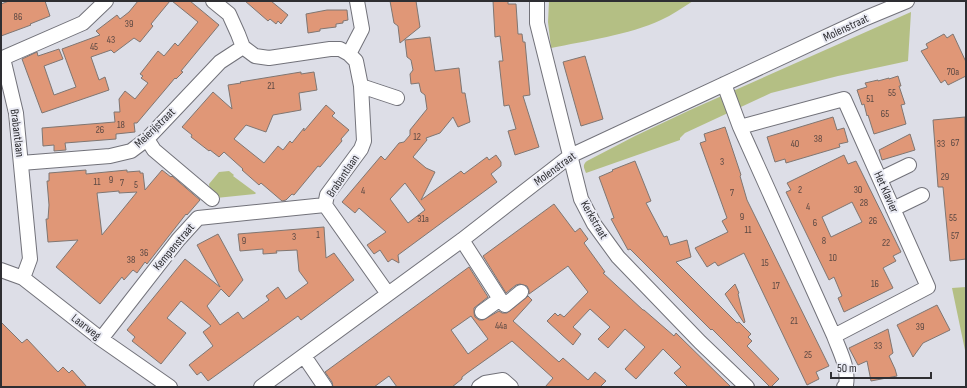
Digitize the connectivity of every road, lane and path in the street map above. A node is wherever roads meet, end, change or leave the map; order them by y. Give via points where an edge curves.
1 (106, 1) edge
2 (213, 1) edge
3 (357, 1) edge
4 (537, 1) edge
5 (907, 1) edge
6 (243, 47) junction
7 (349, 54) junction
8 (2, 58) edge
9 (724, 84) junction
10 (361, 86) junction
11 (397, 98) dead end
12 (740, 126) junction
13 (147, 139) junction
14 (570, 156) junction
15 (21, 163) junction
16 (909, 165) dead end
17 (880, 179) junction
18 (922, 195) dead end
19 (212, 199) dead end
20 (325, 205) junction
21 (893, 209) junction
22 (462, 240) junction
23 (1, 270) edge
24 (23, 278) junction
25 (521, 292) dead end
26 (388, 294) junction
27 (500, 299) junction
28 (482, 312) dead end
29 (834, 336) junction
30 (101, 339) junction
31 (304, 356) junction
32 (170, 387) edge
33 (261, 387) edge
34 (325, 387) edge
35 (479, 387) edge
36 (511, 387) edge
37 (747, 387) edge
38 (844, 387) edge

1 - 8 street, Brabantlaan via 83,24
2 - 6 street via 229,14
3 - 7 street via 362,29
4 - 14 street, Kerkstraat via 537,23
5 - 9 street, Molenstraat
6 - 7 street via 255,56 269,58 330,49 340,49
6 - 13 street, Meierijstraat via 220,62
7 - 10 street, Brabantlaan via 356,61
8 - 15 street, Brabantlaan via 16,113
9 - 12 street
9 - 14 street, Molenstraat
10 - 11 street
10 - 20 street, Brabantlaan via 364,141 361,149 327,195
12 - 17 street, Het Klavier via 844,99
12 - 29 street
13 - 15 street, Meierijstraat via 131,151 110,156
13 - 19 street via 154,150
14 - 22 street, Molenstraat
14 - 37 street, Kerkstraat via 581,199 594,224 618,257
15 - 24 street, Brabantlaan via 30,259
16 - 17 street
17 - 21 street, Het Klavier
18 - 21 street
20 - 26 street, Brabantlaan
20 - 30 street, Kempenstraat via 198,218
21 - 29 street, Het Klavier via 928,287
22 - 26 street, Molenstraat
22 - 27 street
23 - 24 street, Laarweg
24 - 30 street, Laarweg
25 - 27 street via 505,306
26 - 31 street, Molenstraat
27 - 28 street
29 - 38 street via 848,377
30 - 32 street, Laarweg
31 - 33 street, Molenstraat
31 - 34 street
35 - 36 street via 485,383 503,380

